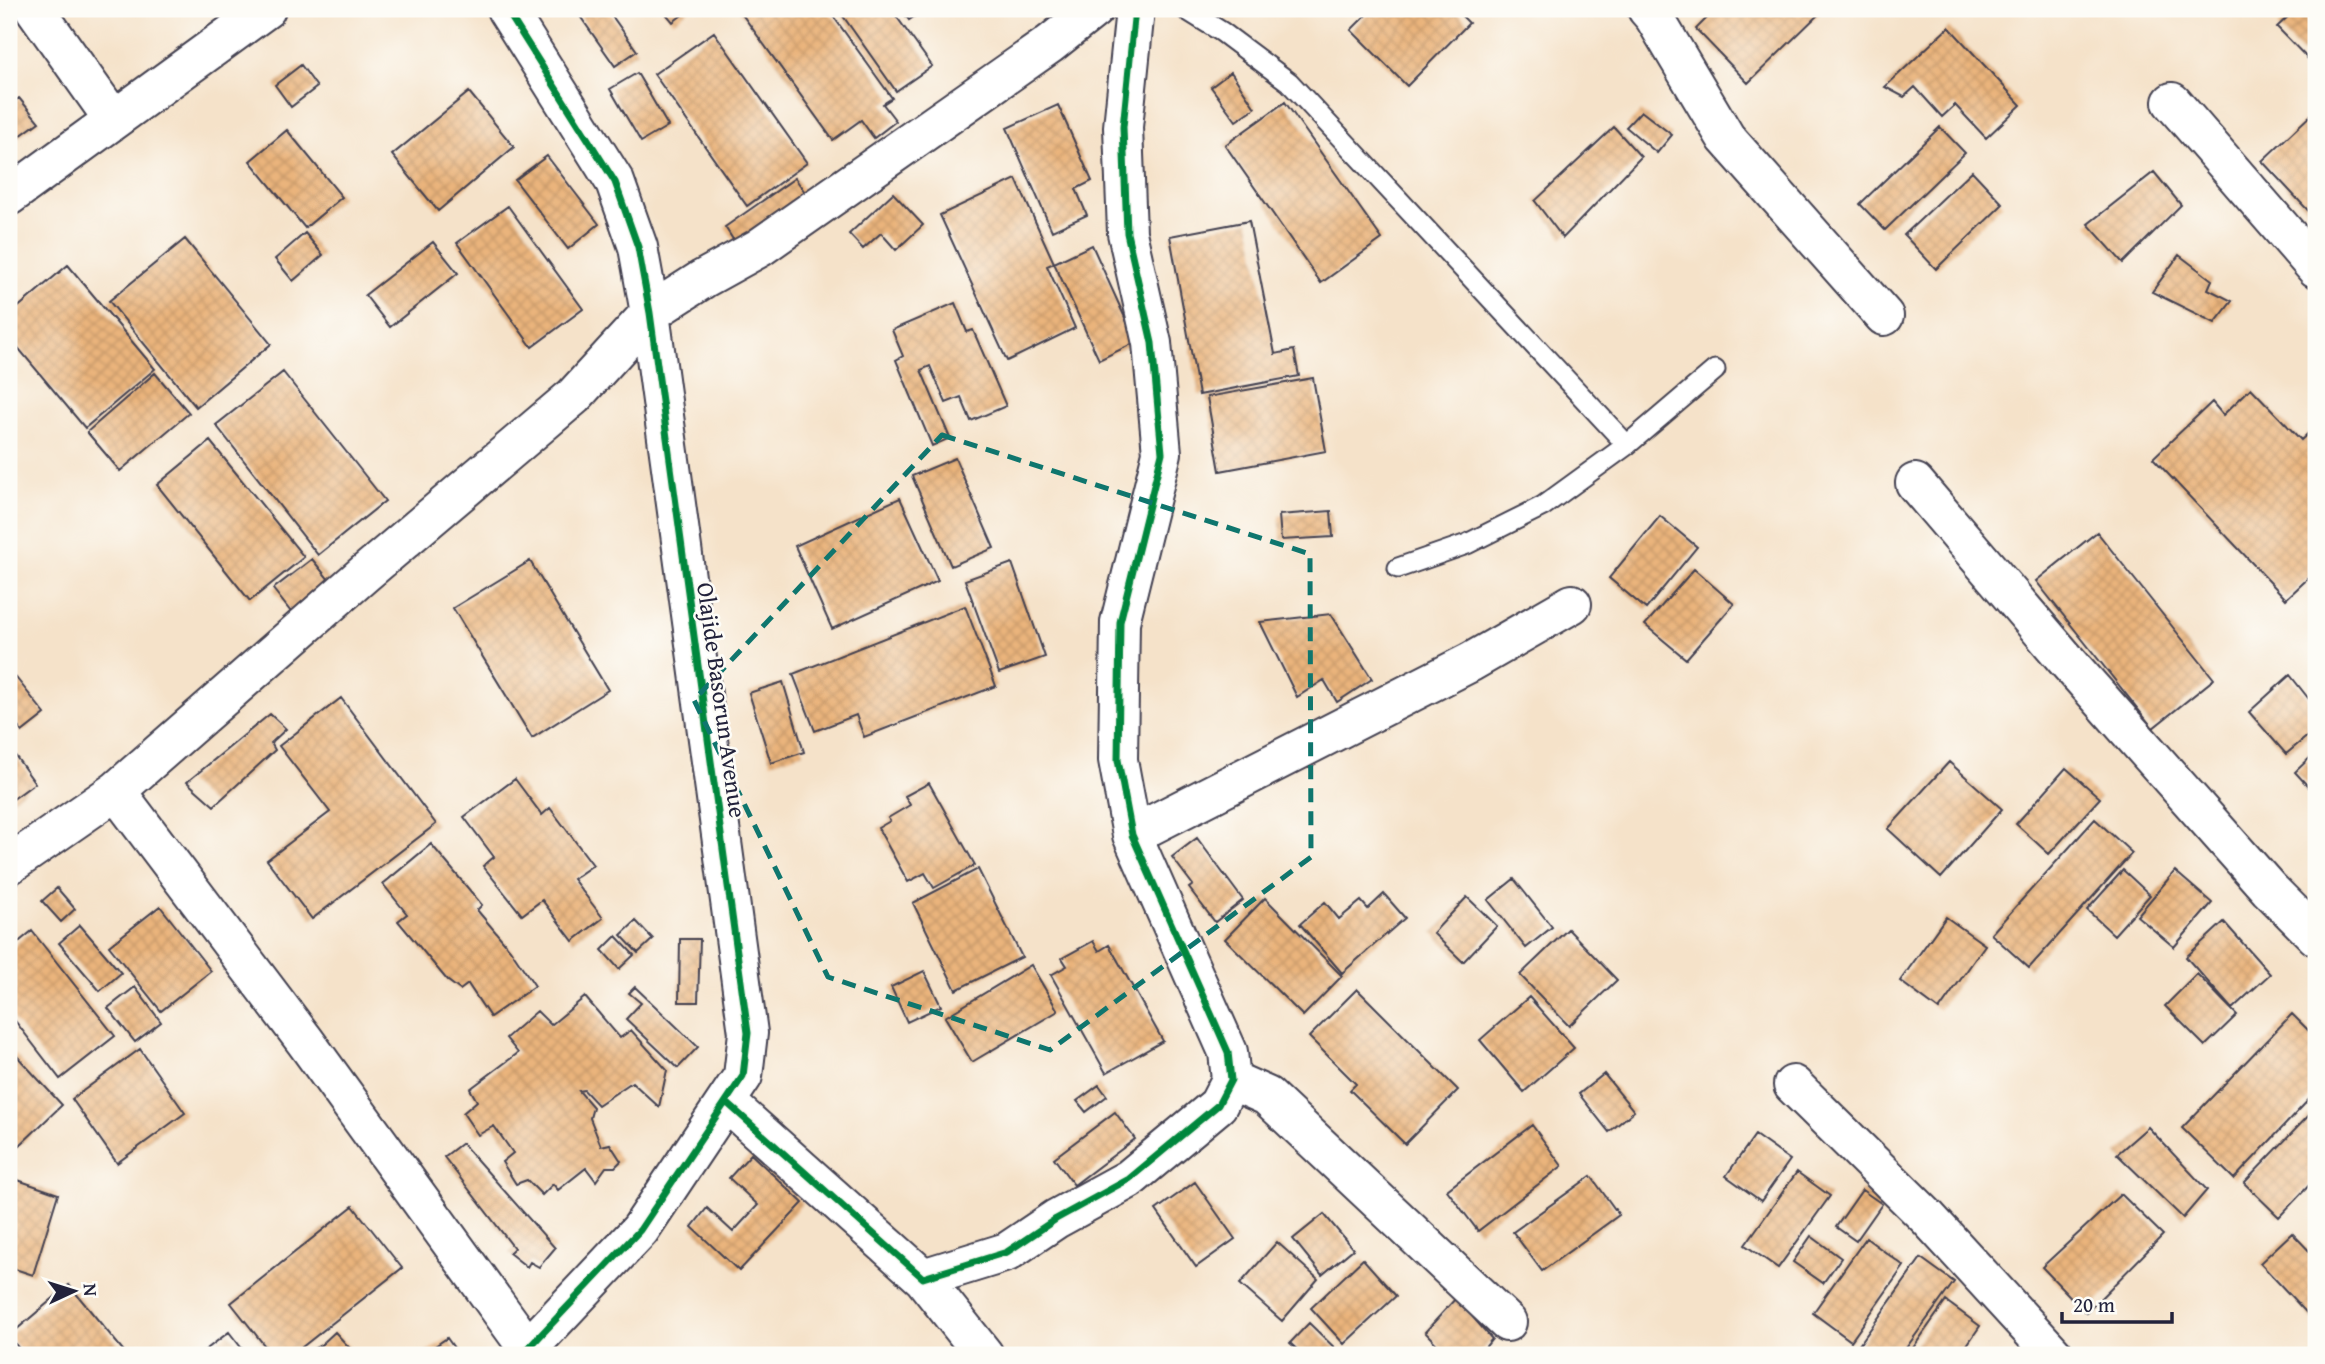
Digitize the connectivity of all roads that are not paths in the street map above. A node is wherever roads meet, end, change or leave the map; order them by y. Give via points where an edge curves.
1 (36, 9) edge
2 (267, 9) edge
3 (506, 9) edge
4 (1094, 9) edge
5 (1135, 9) edge
6 (1185, 9) edge
7 (1647, 9) edge
8 (2172, 102) dead end
9 (113, 119) junction
10 (9, 196) edge
11 (2316, 268) edge
12 (650, 313) junction
13 (1884, 316) dead end
14 (1715, 370) dead end
15 (1627, 445) junction
16 (1915, 483) dead end
17 (1398, 568) dead end
18 (1572, 604) dead end
19 (117, 791) junction
20 (1132, 835) junction
21 (9, 865) edge
22 (2316, 936) edge
23 (1231, 1080) junction
24 (1793, 1085) dead end
25 (726, 1102) junction
26 (923, 1278) junction
27 (1507, 1322) dead end
28 (526, 1352) edge
29 (984, 1355) edge
30 (2054, 1355) edge

1 - 9 street
2 - 9 street
3 - 12 street, Olajide Basorun Avenue via 615,182 638,247
4 - 12 street via 758,248
5 - 20 street via 1123,127 1127,233 1152,342 1162,453 1120,622 1118,760
6 - 15 lane via 1289,82
7 - 13 street via 1726,138
8 - 11 street
9 - 10 street
12 - 19 street via 574,396
12 - 25 street, Olajide Basorun Avenue via 748,1033 743,1076
14 - 15 lane
15 - 17 lane via 1542,506 1467,544
16 - 22 street via 2076,672
18 - 20 street via 1471,662
19 - 21 street
19 - 28 street via 305,1041
20 - 23 street via 1228,1052
23 - 26 street via 1219,1105 1129,1179 1007,1252
23 - 27 street via 1267,1096
24 - 30 street via 1928,1218
25 - 26 street
25 - 28 street, Olajide Basorun Avenue via 640,1230
26 - 29 street

